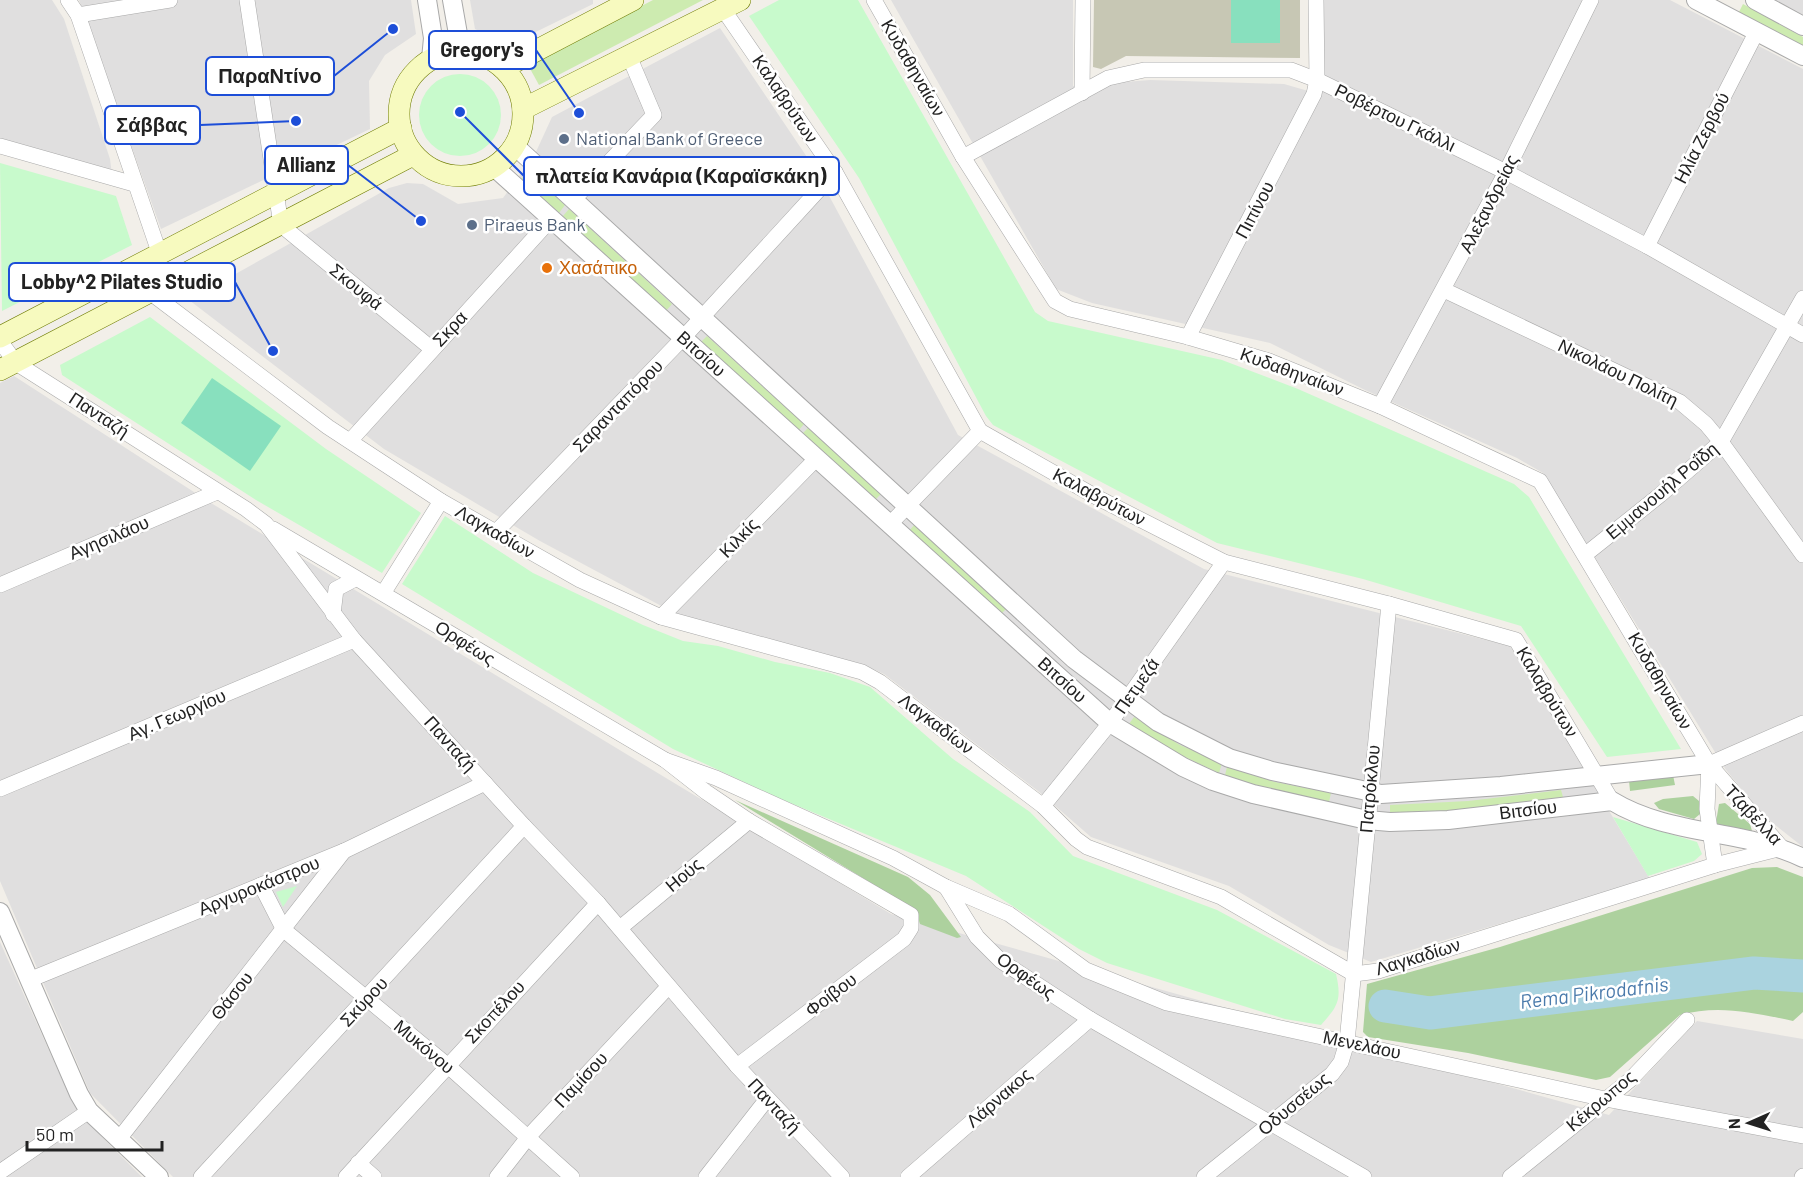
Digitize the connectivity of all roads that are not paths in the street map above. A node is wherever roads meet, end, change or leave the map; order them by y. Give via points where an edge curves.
1 (68, 0) edge
2 (170, 0) edge
3 (247, 0) edge
4 (427, 0) edge
5 (452, 0) edge
6 (633, 0) edge
7 (874, 0) edge
8 (1083, 0) edge
9 (1316, 0) edge
10 (1591, 0) edge
11 (1696, 0) edge
12 (1755, 0) edge
13 (731, 5) edge
14 (605, 7) edge
15 (78, 15) junction
16 (1803, 26) edge
17 (1757, 31) junction
18 (465, 52) junction
19 (629, 56) junction
20 (1803, 56) edge
21 (431, 60) junction
22 (503, 68) junction
23 (1317, 80) junction
24 (1082, 93) junction
25 (523, 109) junction
26 (401, 128) junction
27 (0, 146) edge
28 (515, 146) junction
29 (413, 155) junction
30 (963, 157) junction
31 (494, 167) junction
32 (835, 172) junction
33 (1506, 172) junction
34 (134, 184) junction
35 (276, 195) junction
36 (573, 200) junction
37 (552, 218) junction
38 (281, 225) junction
39 (1647, 246) junction
40 (159, 252) junction
41 (137, 264) junction
42 (1444, 290) junction
43 (151, 293) junction
44 (1803, 298) edge
45 (703, 317) junction
46 (1788, 324) junction
47 (1803, 335) edge
48 (0, 337) edge
49 (683, 338) junction
50 (1188, 338) junction
51 (0, 341) edge
52 (432, 349) junction
53 (8, 367) edge
54 (1380, 406) junction
55 (980, 431) junction
56 (350, 441) junction
57 (1721, 442) junction
58 (817, 458) junction
59 (217, 492) junction
60 (441, 501) junction
61 (907, 506) junction
62 (266, 524) junction
63 (890, 524) junction
64 (496, 532) junction
65 (1586, 554) junction
66 (1803, 555) edge
67 (1224, 562) junction
68 (355, 579) junction
69 (0, 585) edge
70 (384, 592) junction
71 (1389, 604) junction
72 (333, 614) junction
73 (662, 617) junction
74 (354, 640) junction
75 (1128, 700) junction
76 (1110, 723) junction
77 (1803, 723) edge
78 (665, 760) junction
79 (1709, 764) junction
80 (1596, 775) junction
81 (485, 783) junction
82 (0, 789) edge
83 (1369, 792) junction
84 (1612, 801) junction
85 (1043, 806) junction
86 (1367, 820) junction
87 (748, 821) junction
88 (524, 826) junction
89 (1709, 832) junction
90 (1782, 848) junction
91 (344, 851) junction
92 (1803, 858) edge
93 (1715, 865) junction
94 (261, 885) junction
95 (946, 887) junction
96 (598, 903) junction
97 (911, 915) joint
98 (2, 922) edge
99 (620, 928) junction
100 (284, 930) junction
101 (1354, 974) junction
102 (29, 980) junction
103 (668, 987) junction
104 (367, 999) junction
105 (1090, 1019) junction
106 (1687, 1020) dead end
107 (1347, 1042) junction
108 (447, 1065) junction
109 (736, 1066) junction
110 (767, 1099) junction
111 (1605, 1099) junction
112 (89, 1112) junction
113 (1270, 1125) junction
114 (529, 1136) junction
115 (1803, 1136) edge
116 (119, 1139) junction
117 (358, 1163) junction
118 (0, 1172) edge
119 (159, 1177) edge
120 (201, 1177) edge
121 (346, 1177) edge
122 (374, 1177) edge
123 (497, 1177) edge
124 (572, 1177) edge
125 (706, 1177) edge
126 (842, 1177) edge
127 (908, 1177) edge
128 (1204, 1177) edge
129 (1364, 1177) edge
130 (1510, 1177) edge

1 - 15 street
2 - 15 street
3 - 35 street
4 - 21 street via 433,38
5 - 18 street
6 - 14 main road
7 - 30 street, Κυδαθηναίων
8 - 24 street
9 - 23 street, Πιπίνου
10 - 33 street, Αλεξανδρείας
11 - 17 street
12 - 16 street
13 - 19 main road
13 - 32 street, Καλαβρύτων
14 - 22 main road
15 - 34 street
17 - 20 street
17 - 39 street, Ηλία Ζερβού
18 - 21 main road
18 - 22 main road via 481,55
19 - 25 main road
19 - 36 street via 654,115
21 - 26 main road via 411,77 405,89 400,108
22 - 25 main road via 517,87
23 - 24 street, Ροβέρτου Γκάλλι via 1291,70 1144,70 1108,78
23 - 33 street, Ροβέρτου Γκάλλι
23 - 50 street, Πιπίνου via 1303,118
24 - 30 street, Ροβέρτου Γκάλλι
25 - 28 main road via 522,128
26 - 29 main road
26 - 35 main road
27 - 34 street
28 - 31 main road
28 - 36 street, Βιτσίου
29 - 31 main road via 434,170 458,177 477,175
29 - 38 main road
30 - 50 street, Κυδαθηναίων via 1055,302
31 - 37 street, Βιτσίου
32 - 45 street, Σαρανταπόρου
32 - 55 street, Καλαβρύτων
33 - 39 street, Ροβέρτου Γκάλλι
33 - 42 street, Αλεξανδρείας
34 - 40 street
35 - 38 street
35 - 40 main road
36 - 45 street, Βιτσίου
37 - 49 street, Βιτσίου
37 - 52 street, Σκρα
38 - 43 main road
38 - 52 street, Σκουφά
39 - 46 street, Ροβέρτου Γκάλλι
40 - 41 main road
41 - 43 street, Λαγκαδίων
41 - 48 main road
42 - 54 street, Αλεξανδρείας
42 - 57 street, Νικολάου Πολίτη via 1664,392 1706,424
43 - 53 main road
43 - 56 street, Λαγκαδίων
44 - 46 street, Εμμανουήλ Ροΐδη
45 - 49 street, Σαρανταπόρου
45 - 61 street, Βιτσίου
46 - 47 street, Ροβέρτου Γκάλλι
46 - 57 street, Εμμανουήλ Ροΐδη
49 - 58 street, Βιτσίου
49 - 64 street, Σαρανταπόρου
50 - 54 street, Κυδαθηναίων via 1269,360
51 - 53 street
52 - 56 street, Σκρα
53 - 59 street, Πανταζή
54 - 65 street, Κυδαθηναίων via 1540,481
55 - 61 street
55 - 67 street, Καλαβρύτων via 1100,499
56 - 60 street, Λαγκαδίων
57 - 65 street, Εμμανουήλ Ροΐδη
57 - 66 street, Νικολάου Πολίτη
58 - 63 street, Βιτσίου
58 - 73 street, Κιλκίς
59 - 62 street, Πανταζή
59 - 69 street, Αγησιλάου
60 - 64 street, Λαγκαδίων
60 - 70 street
61 - 63 street
61 - 75 street, Βιτσίου via 1074,659
62 - 68 street, Ορφέως
62 - 72 street, Πανταζή
63 - 76 street, Βιτσίου
64 - 73 street, Λαγκαδίων via 580,580
65 - 79 street, Κυδαθηναίων
67 - 71 street, Καλαβρύτων
67 - 75 street, Πετμεζά
68 - 70 street, Ορφέως
68 - 72 street via 336,589
70 - 78 street, Ορφέως via 505,668
71 - 80 street, Καλαβρύτων via 1516,640
71 - 83 street, Πατρόκλου
72 - 74 street, Πανταζή
73 - 85 street, Λαγκαδίων via 862,672
74 - 81 street, Πανταζή
74 - 82 street, Αγ. Γεωργίου
75 - 76 street, Πετμεζά
75 - 83 street, Βιτσίου via 1158,722 1229,758
76 - 85 street, Πετμεζά
76 - 86 street, Βιτσίου via 1213,781
77 - 79 street
78 - 87 street, Ορφέως
78 - 95 street, Ορφέως via 716,778 893,858
79 - 80 street, Βιτσίου
79 - 89 street
79 - 90 street, Τζαβέλλα
80 - 83 street, Βιτσίου via 1416,793
80 - 84 street, Καλαβρύτων
81 - 88 street, Πανταζή
81 - 91 street, Αργυροκάστρου
83 - 86 street, Πατρόκλου
84 - 86 street, Βιτσίου via 1448,820
84 - 89 street via 1627,810
85 - 101 street, Λαγκαδίων via 1088,847 1221,897
86 - 101 street, Πατρόκλου
87 - 97 street, Ορφέως
87 - 99 street, Ηούς
88 - 96 street, Πανταζή
88 - 104 street, Σκύρου
89 - 90 street
89 - 93 street
90 - 92 street, Τζαβέλλα
90 - 93 street, Λαγκαδίων
91 - 94 street, Αργυροκάστρου
91 - 100 street, Θάσου
93 - 101 street, Λαγκαδίων via 1378,971
94 - 100 street, Μυκόνου
94 - 102 street, Αργυροκάστρου
95 - 105 street, Ορφέως via 976,937 1001,961
95 - 107 street, Μενελάου via 1009,914 1086,970 1167,1003
96 - 99 street, Πανταζή
96 - 108 street, Σκοπέλου
97 - 109 street, Φοίβου via 911,928 904,939
98 - 102 street
99 - 103 street, Πανταζή
100 - 104 street, Μυκόνου
100 - 116 street, Θάσου
101 - 107 street, Οδυσσέως
102 - 112 street
103 - 109 street, Πανταζή
103 - 114 street, Παμίσου
104 - 108 street, Μυκόνου
104 - 120 street, Σκύρου
105 - 113 street, Ορφέως
105 - 127 street, Λάρνακος
106 - 111 street, Κέκρωπος via 1630,1080
107 - 111 street, Μενελάου
107 - 113 street, Οδυσσέως via 1341,1062 1332,1074
108 - 114 street, Μυκόνου
108 - 117 street, Σκοπέλου
109 - 110 street, Πανταζή
110 - 125 street
110 - 126 street, Πανταζή
111 - 115 street, Μενελάου
111 - 130 street, Κέκρωπος
112 - 116 street
112 - 118 street
113 - 128 street, Οδυσσέως
113 - 129 street, Ορφέως
114 - 123 street, Παμίσου
114 - 124 street, Μυκόνου
116 - 119 street
117 - 121 street, Σκοπέλου
117 - 122 street

